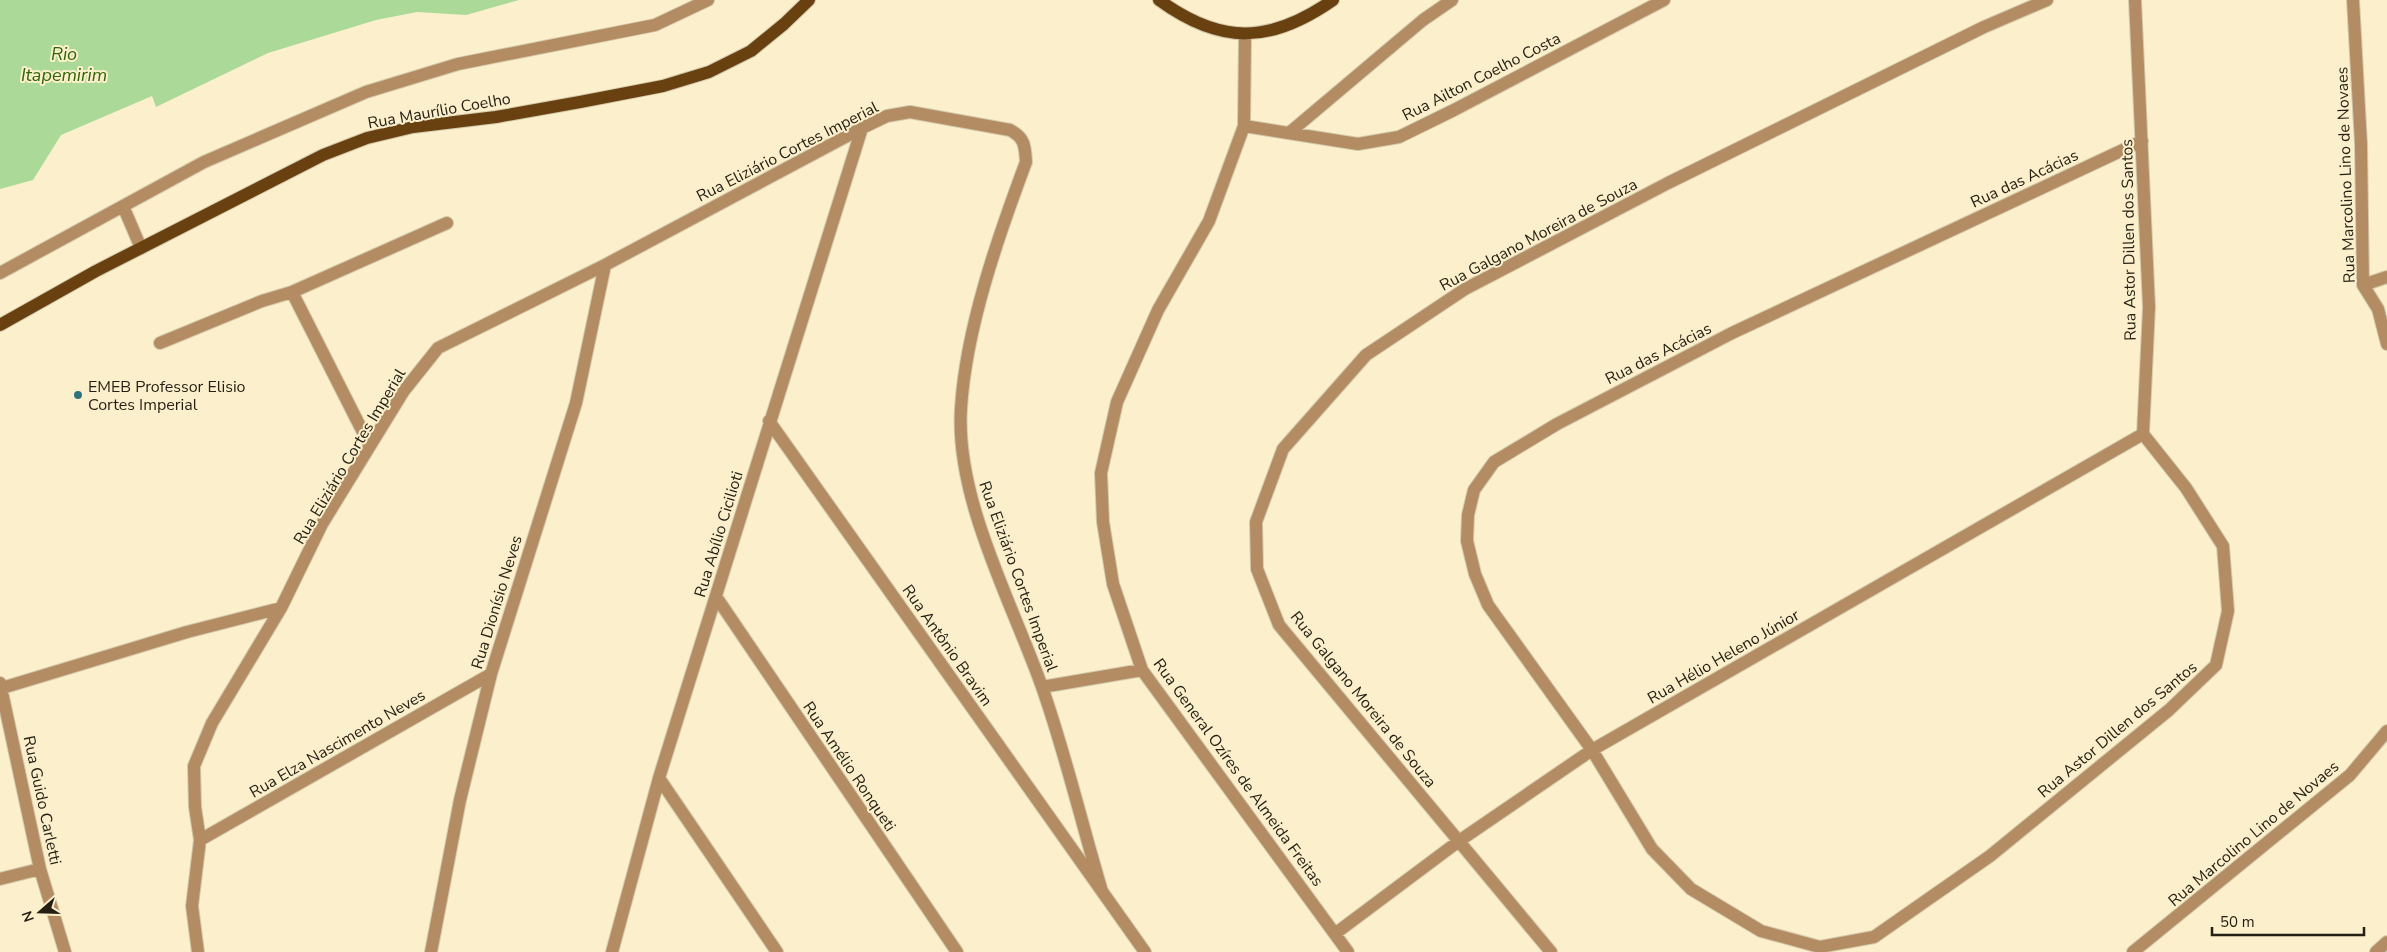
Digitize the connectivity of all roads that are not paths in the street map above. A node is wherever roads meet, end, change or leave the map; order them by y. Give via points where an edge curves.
1 (708, 0) edge
2 (809, 0) edge
3 (1159, 0) edge
4 (1333, 0) edge
5 (1452, 0) edge
6 (1664, 0) edge
7 (2047, 0) edge
8 (2135, 0) edge
9 (2353, 0) edge
10 (1245, 35) junction
11 (1244, 126) junction
12 (862, 128) junction
13 (1289, 132) junction
14 (2142, 141) junction
15 (123, 206) junction
16 (447, 223) dead end
17 (141, 248) junction
18 (605, 265) junction
19 (0, 273) edge
20 (2387, 277) edge
21 (2363, 285) junction
22 (292, 292) junction
23 (0, 325) edge
24 (160, 343) dead end
25 (2387, 344) edge
26 (769, 421) junction
27 (2143, 434) junction
28 (370, 446) junction
29 (716, 598) junction
30 (281, 608) junction
31 (1142, 670) junction
32 (491, 674) junction
33 (1, 686) edge
34 (1042, 687) junction
35 (2387, 731) edge
36 (1592, 750) junction
37 (659, 778) junction
38 (200, 840) junction
39 (1459, 841) junction
40 (40, 869) junction
41 (0, 879) edge
42 (1101, 888) junction
43 (1336, 933) junction
44 (2387, 942) edge
45 (65, 952) edge
46 (198, 952) edge
47 (431, 952) edge
48 (612, 952) edge
49 (777, 952) edge
50 (957, 952) edge
51 (1145, 952) edge
52 (1348, 952) edge
53 (1551, 952) edge
54 (2133, 952) edge
55 (2376, 952) edge

1 - 15 street via 654,25 458,64 366,92 204,162
2 - 17 main road, Rua Maurílio Coelho via 751,51 709,72 663,86 496,117 413,127 367,138 323,155
3 - 10 main road via 1180,16 1220,31
4 - 10 main road via 1291,26
5 - 13 street via 1423,20
6 - 13 street, Rua Ailton Coelho Costa via 1399,137 1358,144
7 - 39 street, Rua Galgano Moreira de Souza via 1984,26 1668,183 1465,289 1366,355 1283,449 1256,522 1257,569 1279,625
8 - 14 street, Rua Astor Dillen dos Santos
9 - 21 street, Rua Marcolino Lino de Novaes via 2361,144
10 - 11 street, Rua General Ozíres de Almeida Freitas
11 - 13 street, Rua Ailton Coelho Costa
11 - 31 street, Rua General Ozíres de Almeida Freitas via 1209,221 1158,310 1116,402 1101,473 1103,522 1113,584
12 - 18 street, Rua Eliziário Cortes Imperial
12 - 26 street, Rua Abílio Cicilioti
12 - 34 street, Rua Eliziário Cortes Imperial via 887,116 910,112 1010,130 1021,136 1025,145 1026,162 971,333 961,409 966,478 1005,594
14 - 27 street, Rua Astor Dillen dos Santos via 2149,307
14 - 36 street, Rua das Acácias via 1732,333 1557,424 1494,462 1474,490 1468,515 1467,541 1475,574 1488,605
15 - 17 street
15 - 19 street
16 - 22 street
17 - 23 main road, Rua Maurílio Coelho
18 - 28 street, Rua Eliziário Cortes Imperial via 438,348 403,392
18 - 32 street, Rua Dionísio Neves via 576,403
20 - 21 street
21 - 25 street, Rua Marcolino Lino de Novaes via 2378,309
22 - 24 street
22 - 28 street
26 - 29 street, Rua Abílio Cicilioti
26 - 42 street, Rua Antônio Bravim
27 - 36 street, Rua Hélio Heleno Júnior
27 - 36 street, Rua Astor Dillen dos Santos via 2186,488 2223,546 2228,611 2216,666 2169,710 1990,856 1874,937 1820,947 1761,931 1691,888 1652,849
28 - 30 street, Rua Eliziário Cortes Imperial via 322,524
29 - 37 street, Rua Abílio Cicilioti
29 - 50 street, Rua Amélio Ronqueti
30 - 33 street
30 - 38 street, Rua Eliziário Cortes Imperial via 212,723 194,766
31 - 34 street
31 - 43 street, Rua General Ozíres de Almeida Freitas
32 - 38 street, Rua Elza Nascimento Neves
32 - 47 street, Rua Dionísio Neves via 460,800
33 - 40 street, Rua Guido Carletti
34 - 42 street, Rua Eliziário Cortes Imperial
35 - 54 street, Rua Marcolino Lino de Novaes via 2350,775
36 - 39 street, Rua Hélio Heleno Júnior
37 - 48 street, Rua Abílio Cicilioti
37 - 49 street
38 - 46 street, Rua Eliziário Cortes Imperial via 192,906
39 - 43 street, Rua Hélio Heleno Júnior
39 - 53 street
40 - 41 street
40 - 45 street, Rua Guido Carletti
42 - 51 street, Rua Antônio Bravim
43 - 52 street, Rua General Ozíres de Almeida Freitas
44 - 55 street

